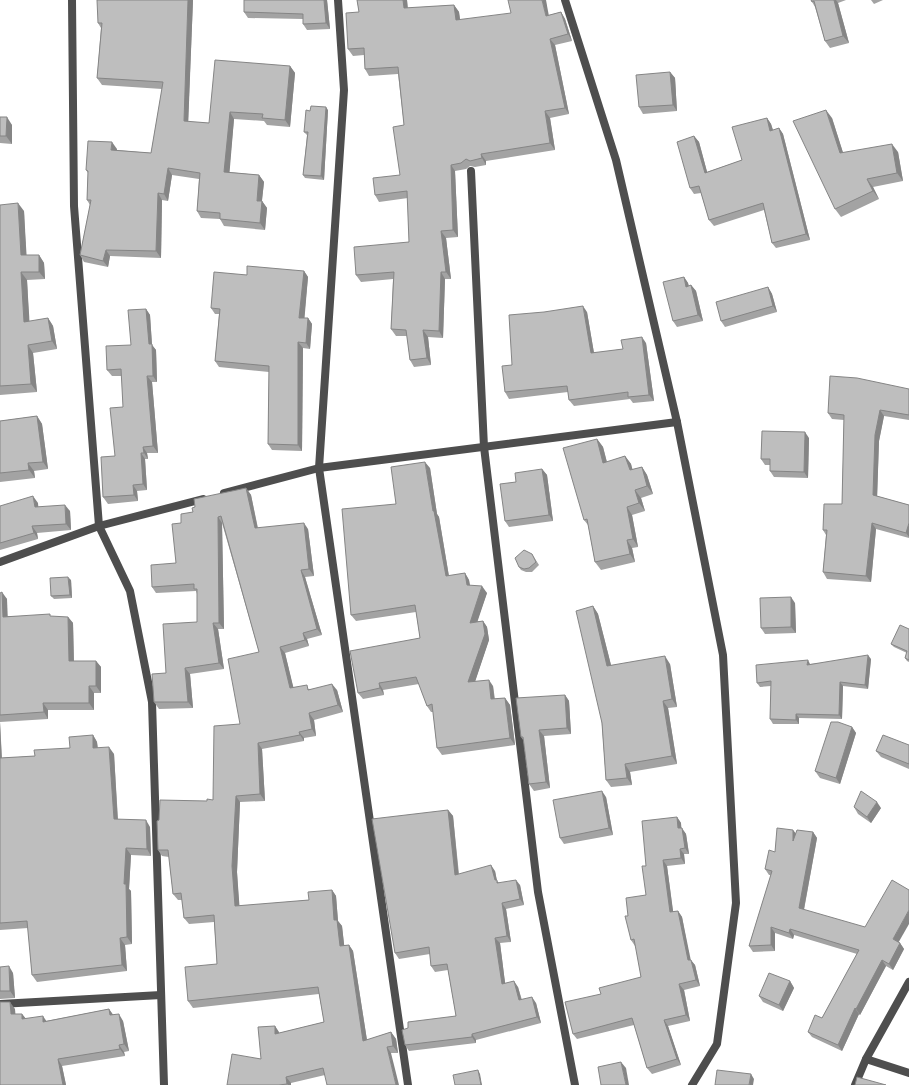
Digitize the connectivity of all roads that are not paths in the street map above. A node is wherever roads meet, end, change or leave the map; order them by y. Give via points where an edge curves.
1 (72, 0) edge
2 (338, 0) edge
3 (565, 0) edge
4 (471, 171) edge
5 (677, 422) junction
6 (484, 447) junction
7 (319, 468) junction
8 (99, 526) junction
9 (0, 562) edge
10 (909, 982) edge
11 (161, 995) junction
12 (0, 1004) edge
13 (866, 1058) junction
14 (909, 1073) edge
15 (164, 1085) edge
16 (408, 1085) edge
17 (575, 1085) edge
18 (692, 1085) edge
19 (855, 1085) edge

1 - 8 street via 74,206
2 - 7 street via 344,90
3 - 5 street via 616,160
4 - 6 street
5 - 6 street
5 - 18 street via 723,655 736,903 717,1044
6 - 7 street
6 - 17 street via 538,892
7 - 8 street
7 - 16 street
8 - 9 street
8 - 11 street via 130,591 152,702
10 - 13 street
11 - 12 street
11 - 15 street
13 - 14 street
13 - 19 street

